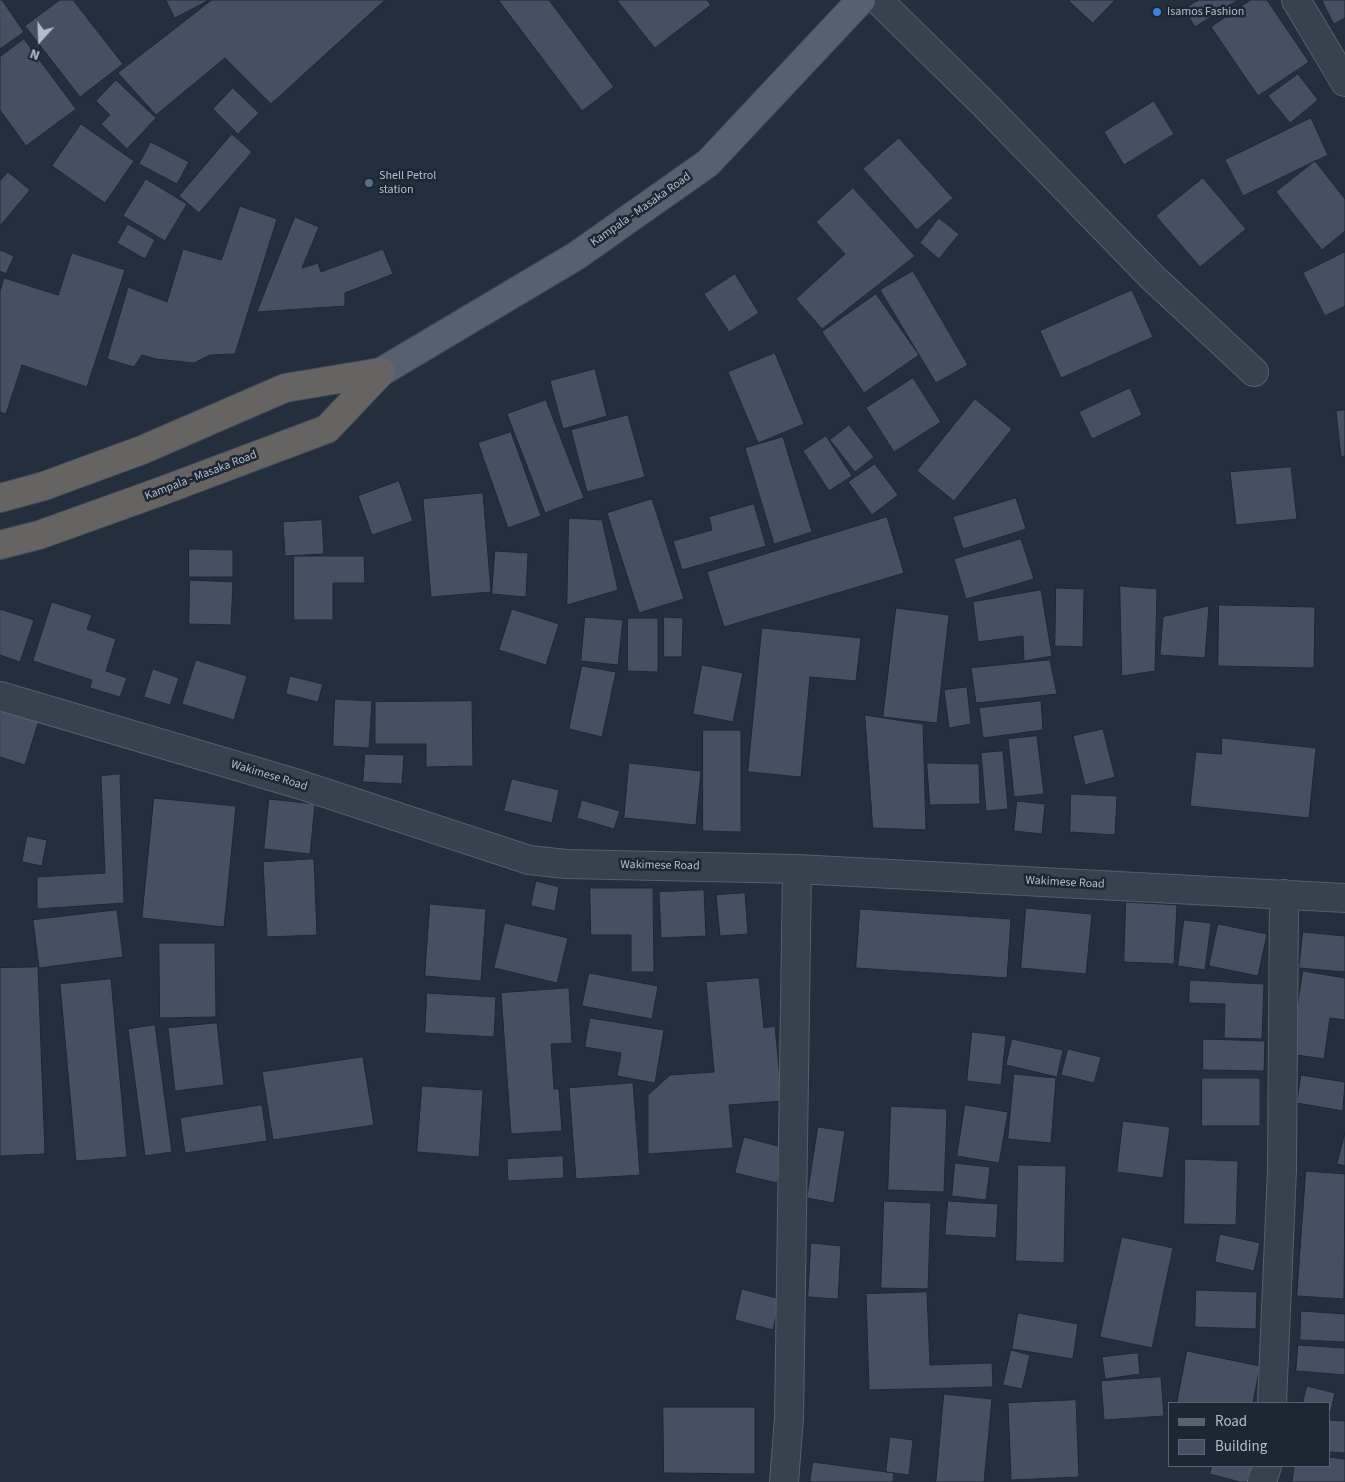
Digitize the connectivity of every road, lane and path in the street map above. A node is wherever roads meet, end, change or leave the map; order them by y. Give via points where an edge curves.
1 (861, 0) edge
2 (878, 0) edge
3 (1296, 0) edge
4 (1345, 82) edge
5 (381, 372) junction
6 (1254, 372) dead end
7 (0, 498) edge
8 (0, 545) edge
9 (0, 696) edge
10 (798, 869) junction
11 (1284, 894) junction
12 (1345, 898) edge
13 (1272, 1402) edge
14 (1266, 1467) edge
15 (784, 1482) edge
16 (1262, 1482) edge

1 - 5 main road, Kampala - Masaka Road via 708,163 576,256
2 - 6 street via 1151,276
3 - 4 street
5 - 7 highway, Kampala - Masaka Road via 285,388 142,450 44,486
5 - 8 highway, Kampala - Masaka Road via 327,429 39,535
9 - 10 street, Wakimese Road via 298,784 528,860 566,864
10 - 11 street, Wakimese Road
10 - 15 street via 790,1408
11 - 12 street, Wakimese Road
11 - 13 street via 1282,1169
14 - 16 street

